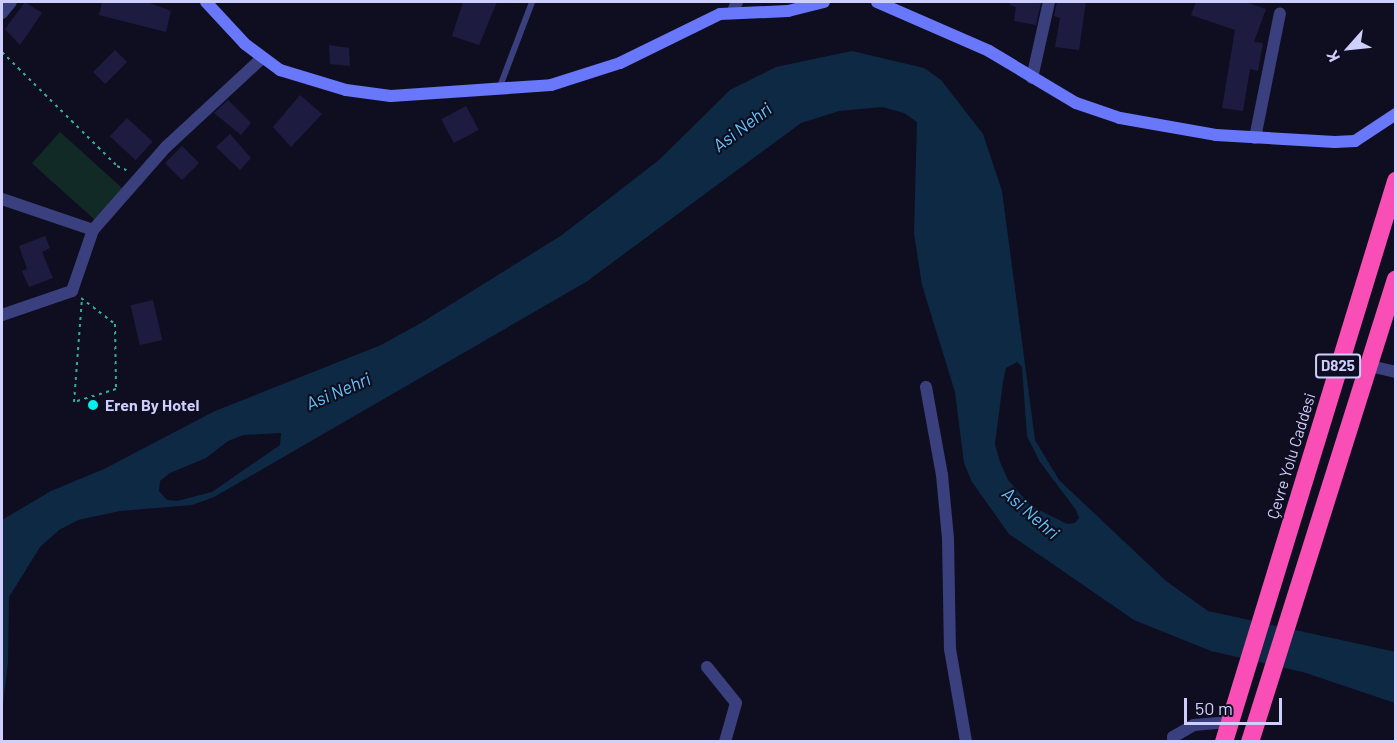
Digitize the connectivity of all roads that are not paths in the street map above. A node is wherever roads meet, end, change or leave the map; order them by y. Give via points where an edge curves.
1 (10, 2) edge
2 (206, 2) edge
3 (532, 2) edge
4 (824, 2) edge
5 (877, 2) edge
6 (1049, 2) edge
7 (735, 6) edge
8 (2, 13) edge
9 (1280, 13) dead end
10 (262, 58) junction
11 (1032, 78) junction
12 (499, 90) junction
13 (1395, 114) edge
14 (1255, 138) junction
15 (1395, 182) edge
16 (2, 199) edge
17 (93, 230) junction
18 (1395, 279) edge
19 (2, 315) edge
20 (1370, 366) junction
21 (1395, 372) edge
22 (926, 387) dead end
23 (707, 667) dead end
24 (1230, 722) junction
25 (725, 741) edge
26 (966, 741) edge
27 (1173, 741) edge
28 (1224, 741) edge
29 (1250, 741) edge

1 - 8 street
2 - 10 street
3 - 12 lane
4 - 7 street via 788,11
5 - 11 street via 989,51
6 - 11 street
7 - 12 street via 600,72 542,86
9 - 14 street
10 - 12 street via 293,75 369,93 410,96
10 - 17 street via 139,177
11 - 14 street via 1076,103 1120,118
13 - 14 street via 1355,141
15 - 24 highway, Çevre Yolu Caddesi / D825 via 1237,688
16 - 17 street
17 - 19 street via 77,295
18 - 20 highway, D825
20 - 21 street
20 - 29 highway, D825
22 - 26 street via 942,475 948,538 950,649
23 - 25 street via 736,703
24 - 27 street via 1194,726 1173,737
24 - 28 highway, Çevre Yolu Caddesi / D825

